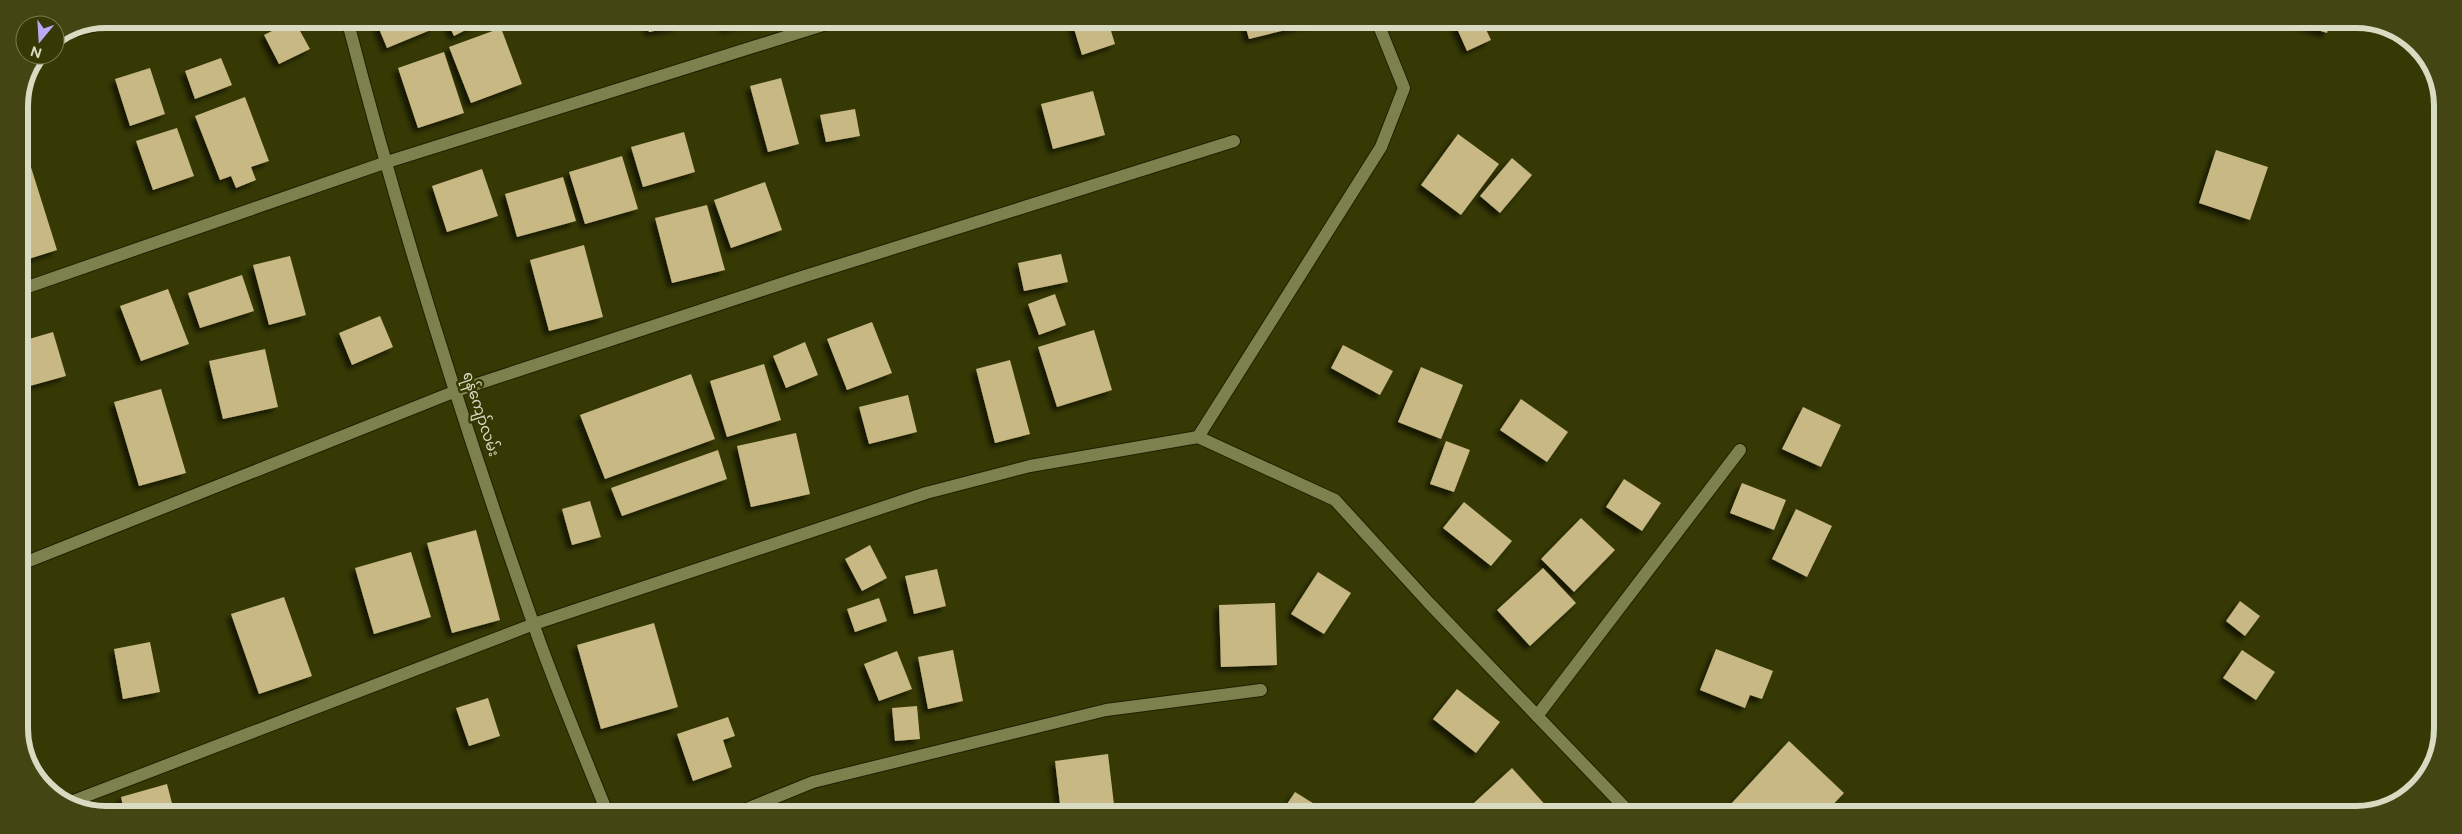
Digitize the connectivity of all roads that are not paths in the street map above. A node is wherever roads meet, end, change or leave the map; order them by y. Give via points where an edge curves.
1 (349, 28) edge
2 (814, 28) edge
3 (1380, 28) edge
4 (1234, 141) dead end
5 (384, 163) junction
6 (28, 287) edge
7 (456, 391) junction
8 (1198, 437) junction
9 (1740, 450) dead end
10 (28, 561) edge
11 (534, 624) junction
12 (1261, 690) dead end
13 (1537, 716) junction
14 (76, 800) edge
15 (605, 806) edge
16 (754, 806) edge
17 (1623, 806) edge

1 - 5 street, ရန်ကျော်လမ်း
2 - 5 street
3 - 8 street via 1404,88 1382,147
4 - 7 street via 793,280
5 - 6 street
5 - 7 street, ရန်ကျော်လမ်း
7 - 10 street
7 - 11 street, ရန်ကျော်လမ်း
8 - 11 street via 1030,466 926,492
8 - 13 street via 1335,500
9 - 13 street
11 - 14 street
11 - 15 street, ရန်ကျော်လမ်း
12 - 16 street via 1106,710 813,782
13 - 17 street

